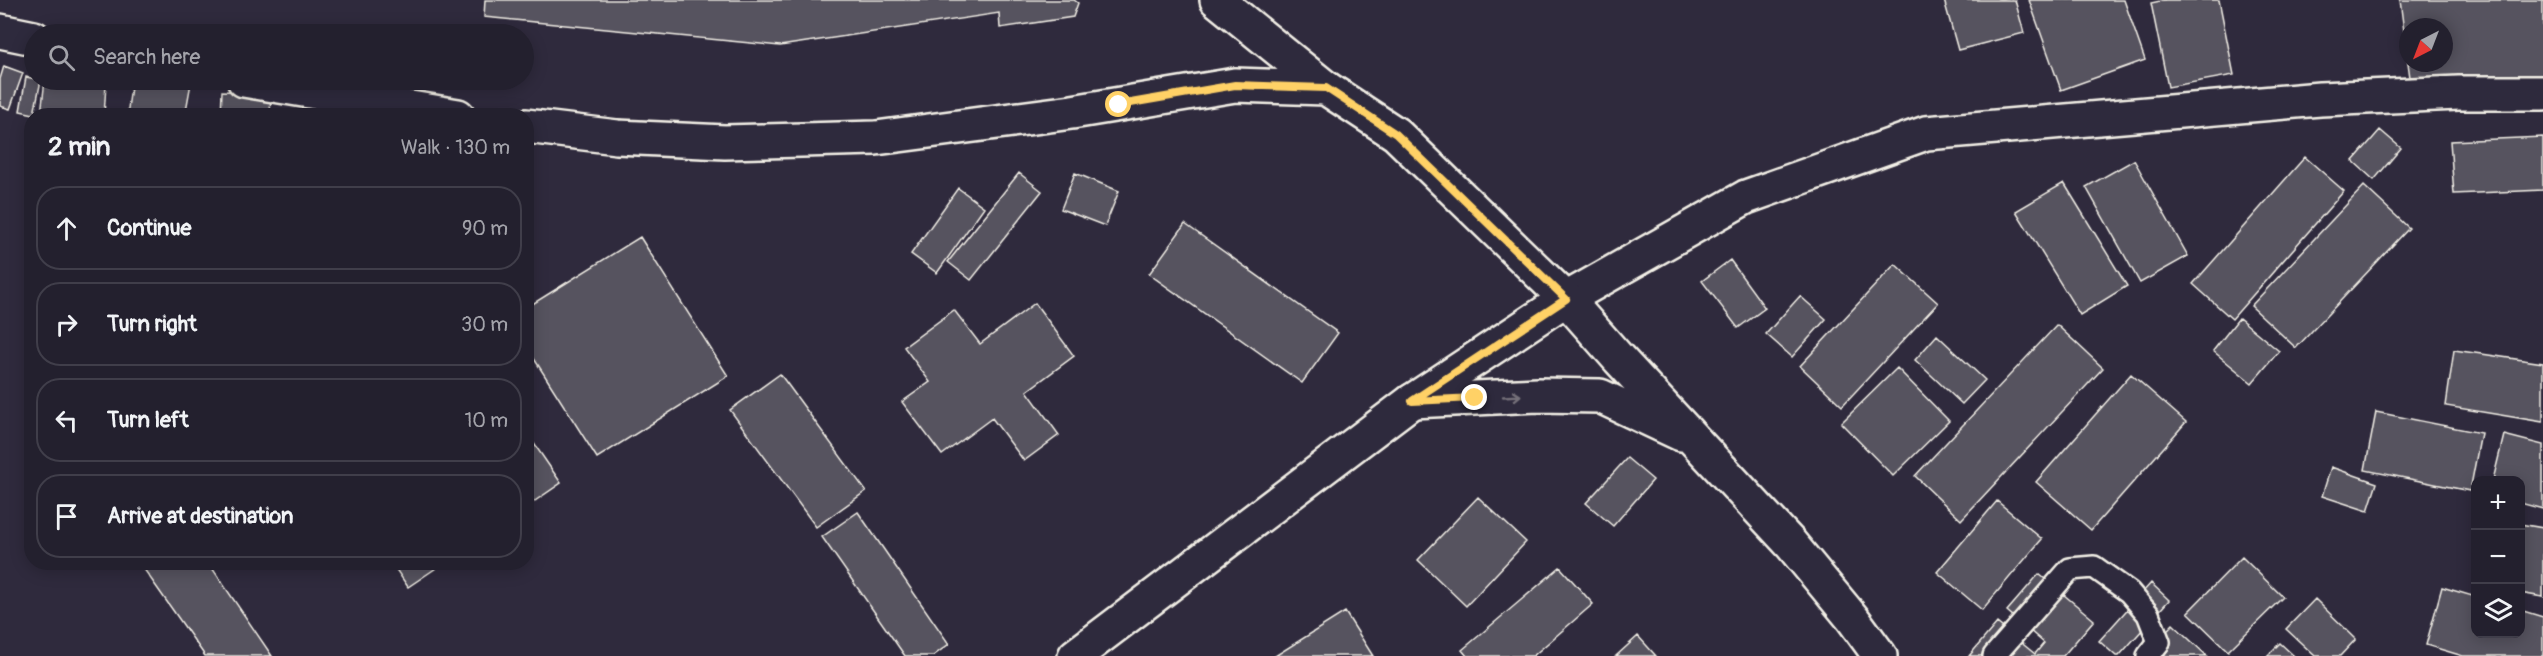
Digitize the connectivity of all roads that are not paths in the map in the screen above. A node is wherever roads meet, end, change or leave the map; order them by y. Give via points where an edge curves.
1 (1217, 0) edge
2 (0, 31) edge
3 (24, 36) edge
4 (1326, 88) junction
5 (303, 90) edge
6 (2543, 93) edge
7 (410, 108) edge
8 (534, 127) edge
9 (1566, 299) junction
10 (1412, 401) junction
11 (1693, 439) junction
12 (1075, 656) edge
13 (1880, 656) edge
14 (1994, 656) edge
15 (2148, 656) edge

1 - 4 main road
2 - 3 main road
4 - 8 main road via 1235,85 876,138 725,142 617,137
4 - 9 main road via 1396,134
5 - 7 main road
6 - 9 main road via 2320,99 1926,132 1746,197
9 - 10 main road
9 - 11 main road
10 -> 11 main road via 1600,396
10 - 12 main road
11 - 13 main road via 1791,544
14 - 15 lane via 2070,569 2094,567 2128,592 2148,614 2159,642

